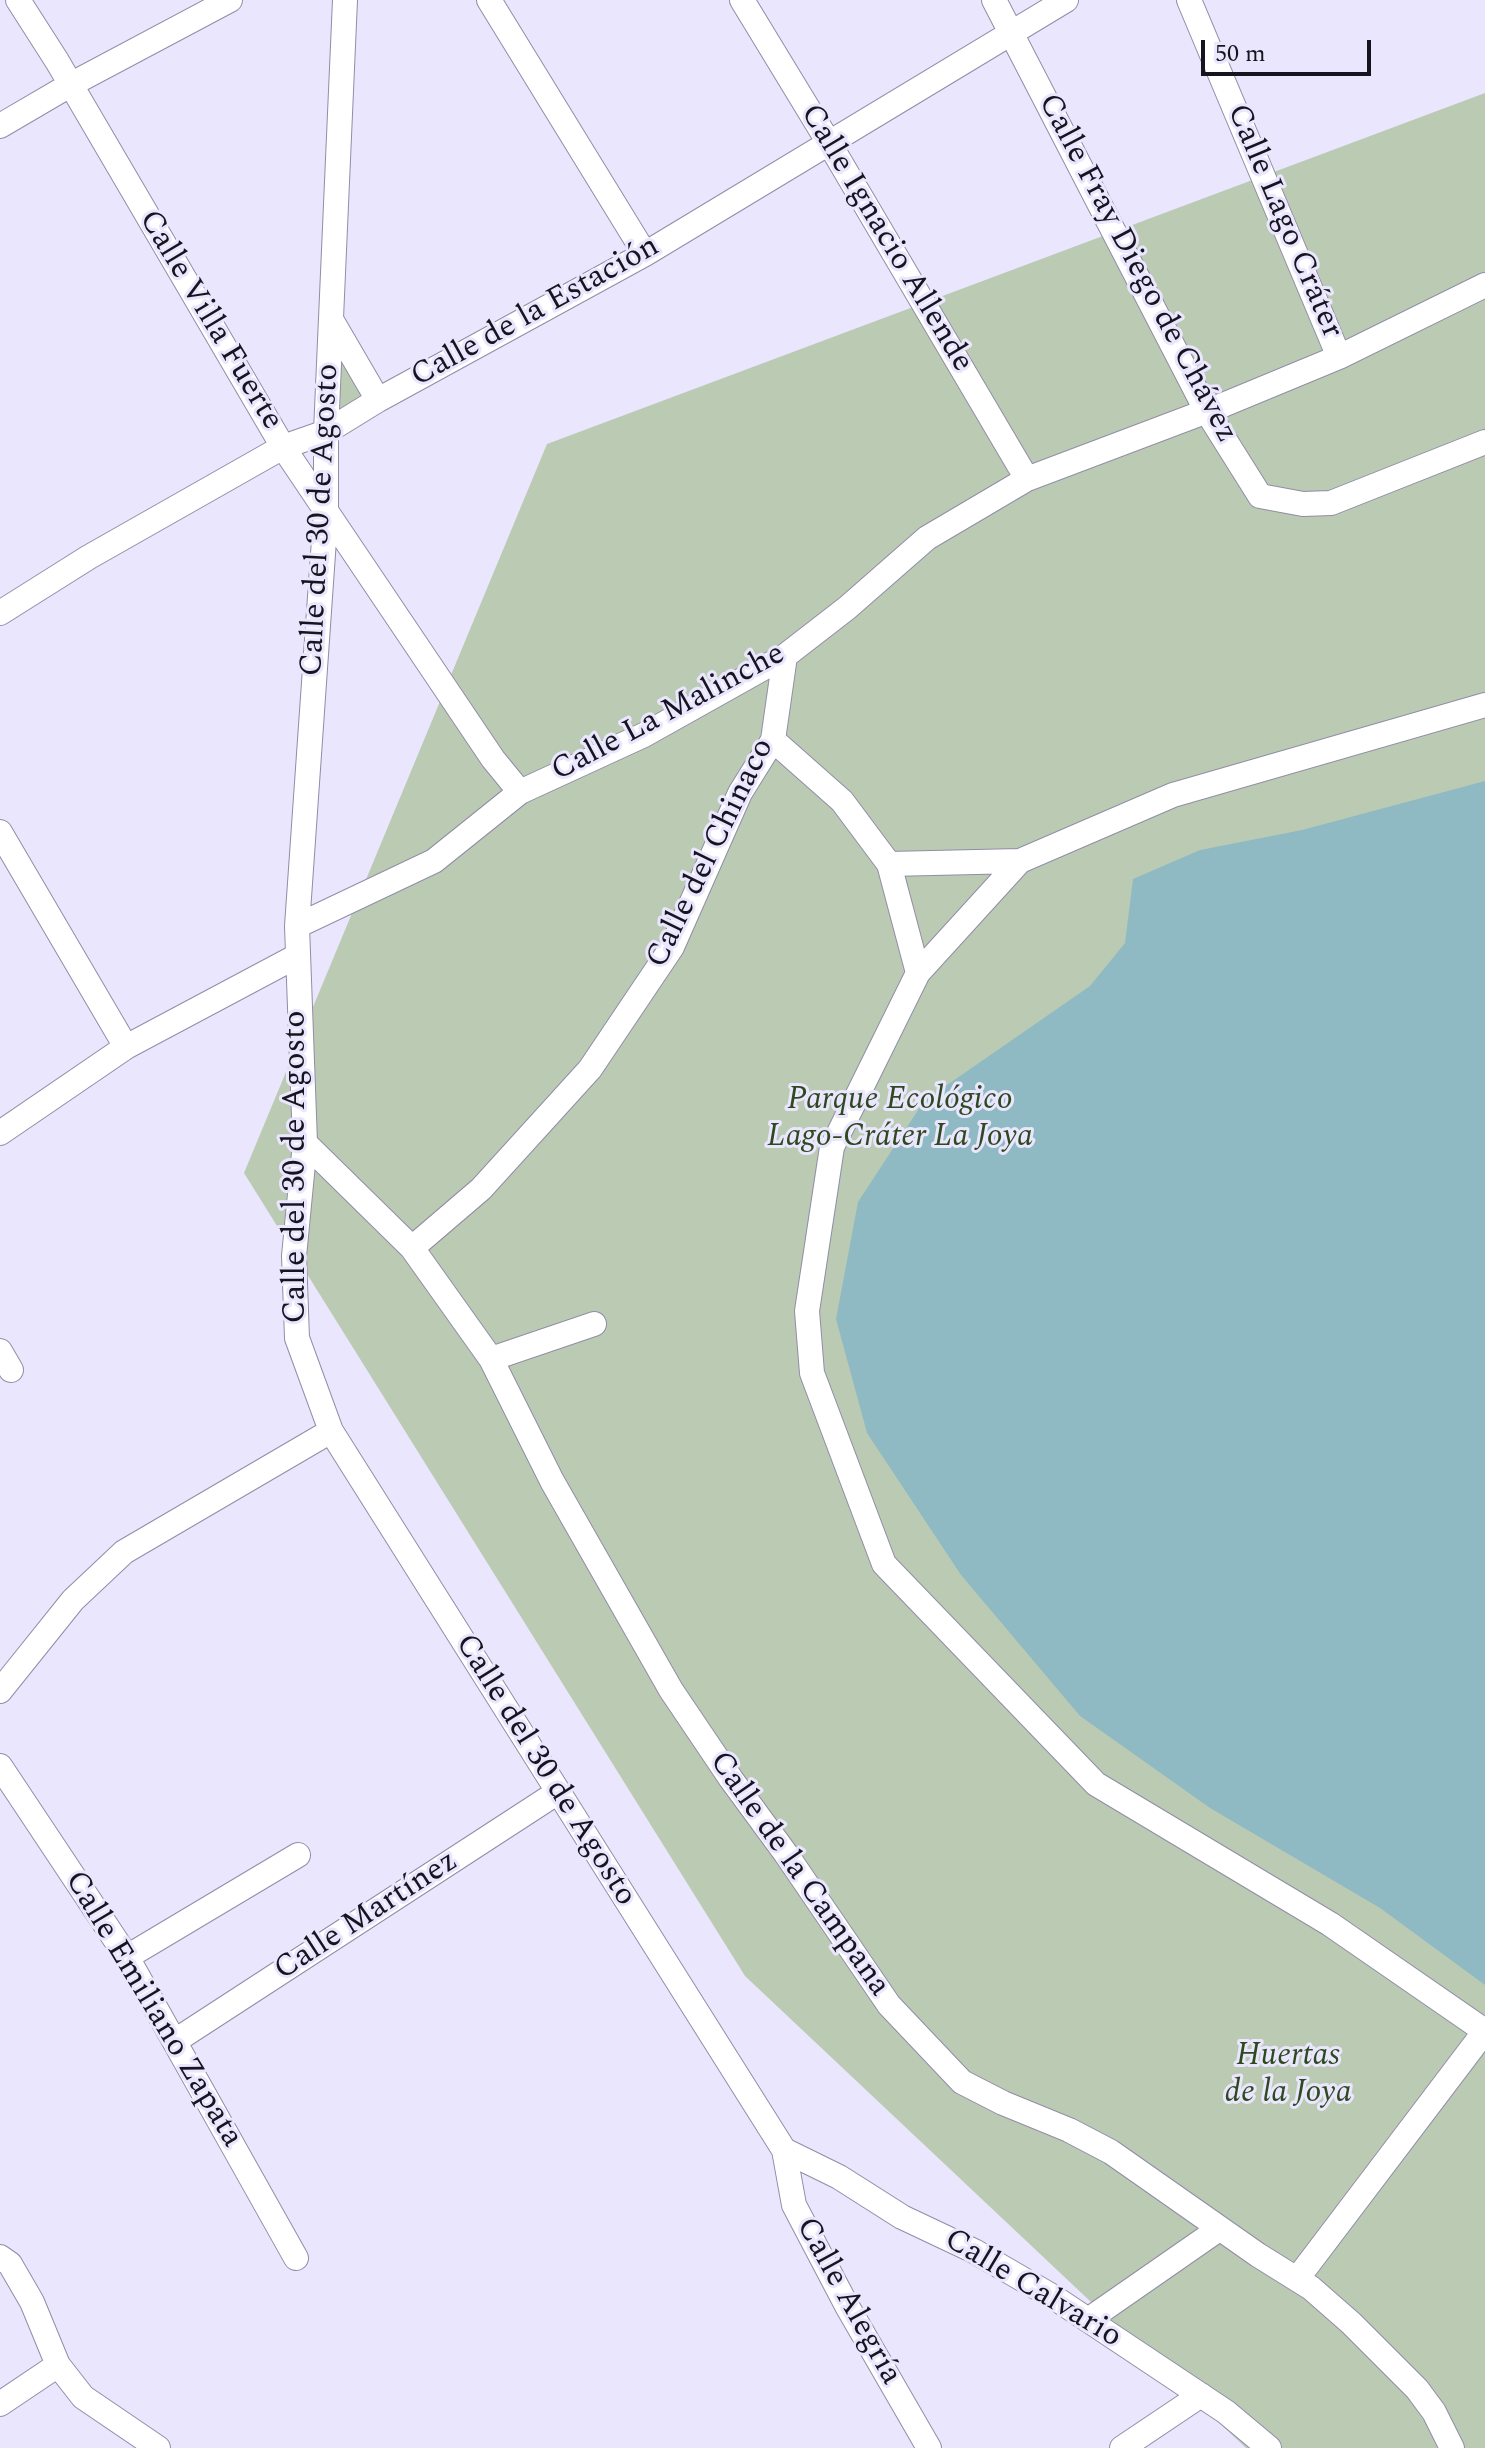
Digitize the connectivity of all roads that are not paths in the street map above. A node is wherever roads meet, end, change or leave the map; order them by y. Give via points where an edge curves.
1 (18, 0) edge
2 (230, 0) edge
3 (345, 0) edge
4 (489, 0) edge
5 (742, 0) edge
6 (994, 0) edge
7 (1066, 0) edge
8 (1189, 0) edge
9 (1011, 32) junction
10 (70, 85) junction
11 (0, 126) edge
12 (829, 143) junction
13 (645, 254) junction
14 (1485, 285) edge
15 (332, 321) junction
16 (1339, 357) junction
17 (378, 400) junction
18 (1206, 410) junction
19 (326, 432) junction
20 (1485, 442) edge
21 (283, 447) junction
22 (1027, 479) junction
23 (326, 511) junction
24 (0, 613) edge
25 (785, 656) junction
26 (1485, 705) edge
27 (773, 740) junction
28 (520, 792) junction
29 (0, 832) edge
30 (1020, 861) junction
31 (889, 864) junction
32 (297, 926) junction
33 (297, 956) junction
34 (918, 973) junction
35 (126, 1047) junction
36 (0, 1133) edge
37 (305, 1143) junction
38 (412, 1248) junction
39 (594, 1324) dead end
40 (491, 1359) junction
41 (331, 1431) junction
42 (0, 1691) edge
43 (0, 1766) edge
44 (558, 1792) junction
45 (298, 1855) dead end
46 (127, 1957) junction
47 (1485, 2031) edge
48 (175, 2041) junction
49 (784, 2150) junction
50 (1219, 2229) junction
51 (0, 2257) edge
52 (296, 2258) dead end
53 (1297, 2279) junction
54 (1088, 2320) junction
55 (58, 2365) junction
56 (1201, 2395) junction
57 (0, 2404) edge
58 (158, 2448) edge
59 (929, 2448) edge
60 (1122, 2448) edge
61 (1269, 2448) edge
62 (1452, 2448) edge

1 - 10 street, Calle Villa Fuerte
2 - 10 street
3 - 15 street, Calle del 30 de Agosto
4 - 13 street
5 - 12 street, Calle Ignacio Allende
6 - 9 street, Calle Fray Diego de Chávez
7 - 9 street, Calle de la Estación
8 - 16 street, Calle Lago Cráter
9 - 12 street, Calle de la Estación
9 - 18 street, Calle Fray Diego de Chávez
10 - 11 street
10 - 21 street, Calle Villa Fuerte
12 - 13 street, Calle de la Estación
12 - 22 street, Calle Ignacio Allende
13 - 17 street, Calle de la Estación
14 - 16 street, Calle La Malinche
15 - 17 street
15 - 19 street, Calle del 30 de Agosto
16 - 18 street, Calle La Malinche
17 - 19 street, Calle de la Estación
18 - 20 street, Calle Fray Diego de Chávez via 1260,496 1303,504 1331,503
18 - 22 street, Calle La Malinche
19 - 21 street, Calle de la Estación
19 - 23 street, Calle del 30 de Agosto
21 - 23 street, Calle Villa Fuerte
21 - 24 street, Calle de la Estación
22 - 25 street, Calle La Malinche via 927,538
23 - 28 street, Calle Villa Fuerte
23 - 32 street, Calle del 30 de Agosto
25 - 27 street, Calle del Chinaco
25 - 28 street, Calle La Malinche via 644,735
26 - 30 street via 1173,795
27 - 31 street via 842,801
27 - 38 street, Calle del Chinaco via 740,793 672,947 590,1069 481,1189
28 - 32 street, Calle La Malinche via 434,861
29 - 35 street
30 - 31 street
30 - 34 street
31 - 34 street
32 - 33 street, Calle del 30 de Agosto
33 - 35 street
33 - 37 street, Calle del 30 de Agosto
34 - 47 street via 832,1147 807,1311 812,1373 884,1564 1096,1784 1330,1924
35 - 36 street
37 - 38 street, Calle de la Campana
37 - 41 street, Calle del 30 de Agosto via 294,1256 297,1338
38 - 40 street, Calle de la Campana
39 - 40 street
40 - 50 street, Calle de la Campana via 552,1481 671,1690 889,2005 962,2082 1111,2152
41 - 42 street via 124,1552 73,1600
41 - 44 street, Calle del 30 de Agosto
43 - 46 street, Calle Emiliano Zapata
44 - 48 street, Calle Martínez
44 - 49 street, Calle del 30 de Agosto
45 - 46 street
46 - 48 street, Calle Emiliano Zapata
47 - 53 street
48 - 52 street, Calle Emiliano Zapata
49 - 54 street, Calle Calvario via 974,2251
49 - 59 street, Calle Alegría via 794,2205
50 - 53 street, Calle de la Campana
50 - 54 street
51 - 55 street via 10,2264 32,2302
53 - 62 street, Calle de la Campana via 1351,2323 1417,2389
54 - 56 street, Calle Calvario
55 - 57 street
55 - 58 street via 83,2397
56 - 60 street
56 - 61 street, Calle Calvario

